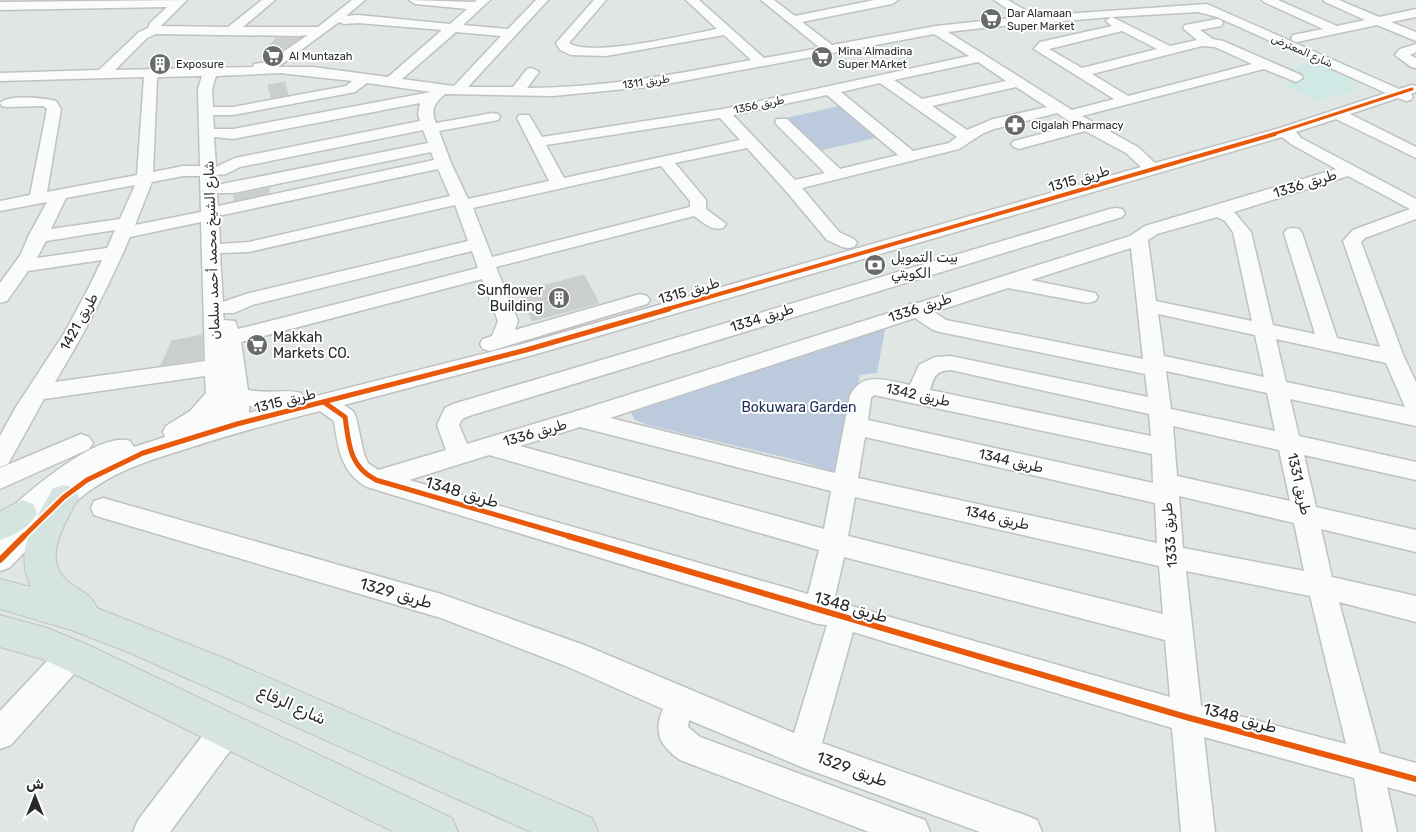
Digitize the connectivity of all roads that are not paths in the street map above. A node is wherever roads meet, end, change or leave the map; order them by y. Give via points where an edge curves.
1 (269, 0) edge
2 (359, 0) edge
3 (370, 0) edge
4 (415, 0) edge
5 (542, 0) edge
6 (600, 0) edge
7 (692, 0) edge
8 (767, 0) edge
9 (817, 0) edge
10 (892, 0) edge
11 (1000, 0) edge
12 (1187, 0) edge
13 (1208, 0) edge
14 (1268, 0) edge
15 (1329, 0) edge
16 (180, 1) edge
17 (480, 3) edge
18 (0, 6) edge
19 (1172, 10) junction
20 (834, 12) junction
21 (1416, 13) edge
22 (1102, 15) junction
23 (348, 18) junction
24 (1218, 18) junction
25 (792, 20) junction
26 (1033, 20) junction
27 (1378, 21) junction
28 (452, 28) junction
29 (1123, 28) junction
30 (1334, 29) junction
31 (154, 30) junction
32 (930, 30) junction
33 (232, 31) junction
34 (726, 31) junction
35 (511, 33) junction
36 (1416, 37) edge
37 (1297, 38) junction
38 (1208, 42) junction
39 (826, 46) junction
40 (1416, 48) edge
41 (298, 49) junction
42 (628, 49) junction
43 (1170, 51) junction
44 (980, 58) junction
45 (760, 60) junction
46 (1416, 64) edge
47 (1264, 65) junction
48 (222, 71) junction
49 (532, 72) dead end
50 (1080, 73) junction
51 (102, 75) junction
52 (154, 76) junction
53 (0, 77) edge
54 (1296, 78) dead end
55 (34, 79) junction
56 (368, 79) junction
57 (883, 79) junction
58 (655, 81) junction
59 (392, 82) junction
60 (1018, 82) junction
61 (830, 90) junction
62 (517, 91) junction
63 (443, 92) junction
64 (1398, 94) edge
65 (1127, 101) junction
66 (920, 104) junction
67 (3, 106) edge
68 (216, 111) junction
69 (1065, 112) junction
70 (724, 113) junction
71 (1338, 114) junction
72 (493, 117) dead end
73 (524, 118) dead end
74 (782, 122) dead end
75 (429, 126) junction
76 (1087, 126) junction
77 (217, 134) junction
78 (1285, 135) junction
79 (1416, 135) edge
80 (966, 136) junction
81 (1393, 141) junction
82 (537, 142) junction
83 (751, 142) junction
84 (1019, 144) dead end
85 (437, 146) junction
86 (1416, 153) edge
87 (910, 158) junction
88 (665, 160) junction
89 (443, 164) junction
90 (1142, 165) junction
91 (219, 170) junction
92 (1350, 170) junction
93 (837, 175) junction
94 (145, 179) junction
95 (559, 184) junction
96 (791, 186) junction
97 (1088, 193) junction
98 (60, 194) junction
99 (38, 198) junction
100 (461, 202) junction
101 (0, 206) edge
102 (1416, 206) edge
103 (696, 210) junction
104 (1219, 211) junction
105 (217, 212) junction
106 (1116, 213) junction
107 (1416, 213) edge
108 (717, 224) dead end
109 (125, 228) junction
110 (1293, 233) dead end
111 (1143, 235) junction
112 (37, 237) junction
113 (848, 243) junction
114 (478, 244) junction
115 (114, 253) junction
116 (224, 254) junction
117 (26, 261) junction
118 (488, 267) junction
119 (0, 268) edge
120 (1006, 281) junction
121 (0, 297) edge
122 (1088, 297) dead end
123 (1148, 306) junction
124 (227, 308) junction
125 (916, 310) junction
126 (508, 321) junction
127 (1265, 330) junction
128 (533, 331) junction
129 (573, 336) junction
130 (229, 338) junction
131 (500, 341) junction
132 (1329, 344) junction
133 (1394, 357) junction
134 (1154, 365) junction
135 (216, 367) junction
136 (593, 369) junction
137 (1278, 389) junction
138 (38, 392) junction
139 (918, 394) junction
140 (336, 402) junction
141 (1416, 407) edge
142 (1160, 411) junction
143 (227, 413) junction
144 (1416, 418) edge
145 (580, 419) junction
146 (856, 426) junction
147 (81, 443) dead end
148 (1290, 444) junction
149 (490, 446) junction
150 (1163, 448) junction
151 (460, 455) junction
152 (0, 458) edge
153 (1416, 471) edge
154 (0, 479) edge
155 (376, 480) junction
156 (845, 484) junction
157 (1166, 489) junction
158 (64, 497) junction
159 (103, 508) dead end
160 (1306, 515) junction
161 (11, 520) edge
162 (0, 534) edge
163 (1416, 541) edge
164 (834, 543) junction
165 (1172, 557) junction
166 (0, 560) edge
167 (1321, 586) junction
168 (0, 594) edge
169 (1416, 609) edge
170 (830, 614) junction
171 (106, 626) junction
172 (1179, 630) junction
173 (0, 631) edge
174 (72, 655) junction
175 (681, 702) junction
176 (1186, 717) junction
177 (227, 729) junction
178 (0, 734) edge
179 (804, 752) junction
180 (1367, 765) junction
181 (1416, 779) edge
182 (150, 832) edge
183 (438, 832) edge
184 (578, 832) edge
185 (913, 832) edge
186 (1025, 832) edge
187 (1198, 832) edge
188 (1380, 832) edge

1 - 33 street
2 - 23 street
3 - 23 street
4 - 17 street
5 - 35 street
6 - 42 street via 562,44 576,52
7 - 34 street
8 - 25 street
9 - 20 street
10 - 20 street
11 - 26 street
12 - 19 street
12 - 24 street, شارع المعترض
13 - 37 street, شارع المعترض
14 - 30 street
15 - 27 street
16 - 18 street
16 - 31 street via 154,26
17 - 28 street
19 - 22 street, طريق 1311
19 - 24 street, طريق 1311 via 1199,8
20 - 25 street
21 - 27 street
22 - 26 street, طريق 1311
22 - 29 street
23 - 28 street
23 - 41 street
24 - 38 street via 1189,28
24 - 64 street, شارع المعترض via 1333,64 1358,79 1365,89
25 - 39 street
26 - 32 street, طريق 1311
27 - 30 street
27 - 36 street
28 - 35 street
28 - 59 street
29 - 43 street
29 - 50 street via 1040,49
30 - 37 street
31 - 33 street
31 - 51 street via 143,35
32 - 39 street, طريق 1311
32 - 44 street
32 - 45 street, طريق 1311
33 - 41 street
34 - 42 street
34 - 45 street
35 - 63 street
37 - 64 street, شارع المعترض
38 - 43 street
38 - 47 street
39 - 45 street, طريق 1311
40 - 46 street via 1402,55
41 - 48 street
41 - 56 street, طريق 1311 via 313,71
41 - 56 street via 300,61 311,66 369,75
42 - 58 street
43 - 50 street
44 - 57 street, طريق 1356
44 - 60 street
45 - 58 street, طريق 1311
47 - 54 street
47 - 65 street
48 - 52 street
48 - 68 street, شارع الشيخ محمد أحمد سلمان via 213,85
48 - 91 street, شارع الشيخ محمد أحمد سلمان via 206,80 205,89
49 - 62 street
50 - 65 street
51 - 52 street
51 - 55 street
52 - 94 street, طريق 1421
53 - 55 street
55 - 67 street
56 - 59 street, طريق 1311
56 - 68 street via 350,89 232,111
57 - 61 street, طريق 1356
57 - 66 street
58 - 62 street, طريق 1311 via 553,92
59 - 63 street, طريق 1311
60 - 66 street
60 - 69 street
61 - 70 street, طريق 1356
61 - 87 street
62 - 63 street, طريق 1311
63 - 75 street via 425,110
63 - 77 street via 233,134
64 - 71 street, طريق 1315
64 - 90 street, طريق 1315 via 1315,111
65 - 69 street
66 - 80 street
67 - 99 street via 43,102 51,104 54,109
68 - 77 street, شارع الشيخ محمد أحمد سلمان
69 - 76 street
69 - 80 street via 980,128
70 - 82 street, طريق 1356
70 - 83 street
71 - 78 street, طريق 1315
71 - 81 street
72 - 75 street
73 - 82 street
74 - 93 street
75 - 85 street
75 - 91 street
76 - 84 street
76 - 90 street via 1114,142
77 - 91 street, شارع الشيخ محمد أحمد سلمان
78 - 90 street, طريق 1315
78 - 92 street
79 - 81 street
80 - 87 street via 954,146
81 - 86 street
82 - 95 street
83 - 88 street
83 - 96 street
85 - 89 street
85 - 91 street via 234,188
87 - 93 street
88 - 95 street
88 - 103 street via 698,200
89 - 100 street
89 - 105 street
90 - 97 street, طريق 1315
90 - 113 street, طريق 1315
91 - 94 street via 183,171
91 - 105 street, شارع الشيخ محمد أحمد سلمان
92 - 102 street
92 - 104 street, طريق 1336
93 - 96 street
94 - 98 street
94 - 109 street, طريق 1421
95 - 100 street
96 - 113 street via 833,236
97 - 106 street
97 - 129 street, طريق 1315
98 - 99 street
98 - 112 street
99 - 101 street
100 - 114 street
100 - 116 street
103 - 108 street
103 - 118 street
104 - 111 street, طريق 1336
104 - 127 street, طريق 1331 via 1231,217 1242,232
105 - 109 street
105 - 116 street, شارع الشيخ محمد أحمد سلمان
105 - 135 street, شارع الشيخ محمد أحمد سلمان
106 - 111 street
106 - 136 street, طريق 1334
107 - 133 street via 1359,234 1352,241
109 - 112 street
109 - 115 street, طريق 1421
110 - 132 street
111 - 120 street, طريق 1336
111 - 123 street, طريق 1333
112 - 117 street
113 - 128 street, طريق 1315
114 - 118 street
114 - 124 street via 246,300
115 - 117 street
115 - 138 street, طريق 1421 via 74,333
116 - 124 street, شارع الشيخ محمد أحمد سلمان
117 - 119 street
117 - 121 street
118 - 126 street
118 - 130 street
120 - 122 street
120 - 125 street, طريق 1336
123 - 127 street
123 - 134 street, طريق 1333
124 - 130 street, شارع الشيخ محمد أحمد سلمان
125 - 134 street via 940,325
125 - 145 street, طريق 1336
126 - 128 street
126 - 131 street
127 - 132 street
127 - 137 street, طريق 1331
128 - 131 street, طريق 1315
129 - 136 street
129 - 140 street, طريق 1315
130 - 143 street, شارع الشيخ محمد أحمد سلمان
131 - 140 street, طريق 1315
132 - 133 street
133 - 141 street
134 - 137 street
134 - 142 street, طريق 1333
135 - 138 street
135 - 143 street, شارع الشيخ محمد أحمد سلمان
136 - 151 street, طريق 1334 via 456,412 448,425
137 - 144 street
137 - 148 street, طريق 1331
138 - 152 street, طريق 1421
139 - 142 street via 925,370 936,363 951,363
139 - 146 street, طريق 1342 via 869,387 861,396
139 - 150 street, طريق 1342
140 - 143 street, طريق 1315
140 - 143 street, طريق 1315 via 293,400
140 - 155 street, طريق 1348 via 355,465 363,474
142 - 148 street
142 - 150 street, طريق 1333
143 - 158 street, طريق 1315 via 119,463
143 - 161 street, طريق 1315 via 90,460 46,490
145 - 149 street, طريق 1336
145 - 156 street, طريق 1346
146 - 156 street, طريق 1342
146 - 157 street, طريق 1344
147 - 154 street
148 - 153 street
148 - 160 street, طريق 1331
149 - 151 street, طريق 1336
149 - 164 street, طريق 1336
150 - 157 street, طريق 1333
151 - 155 street, طريق 1336
155 - 170 street, طريق 1348
156 - 164 street, طريق 1342
156 - 165 street, طريق 1346
157 - 160 street, طريق 1344
157 - 165 street, طريق 1333
158 - 166 street, طريق 1315
158 - 171 main road via 43,540 38,558 39,572 51,588
159 - 175 street, طريق 1329 via 441,606 574,655
160 - 163 street, طريق 1344
160 - 167 street, طريق 1331
161 - 162 street, طريق 1315
164 - 170 street, طريق 1342
164 - 172 street, طريق 1336
165 - 167 street, طريق 1346
165 - 172 street, طريق 1333
167 - 169 street, طريق 1346
167 - 180 street, طريق 1331
168 - 171 main road, شارع الرفاع
170 - 176 street, طريق 1348
170 - 179 street, طريق 1342
171 - 184 main road, شارع الرفاع
172 - 176 street, طريق 1333
173 - 174 main road via 47,644
174 - 177 main road
174 - 178 street
175 - 179 street, طريق 1329
175 - 185 street via 672,730 677,741 691,749
176 - 180 street, طريق 1348
176 - 187 street, طريق 1333
177 - 182 street
177 - 183 main road
179 - 186 street, طريق 1329
180 - 181 street, طريق 1348
180 - 188 street, طريق 1331

